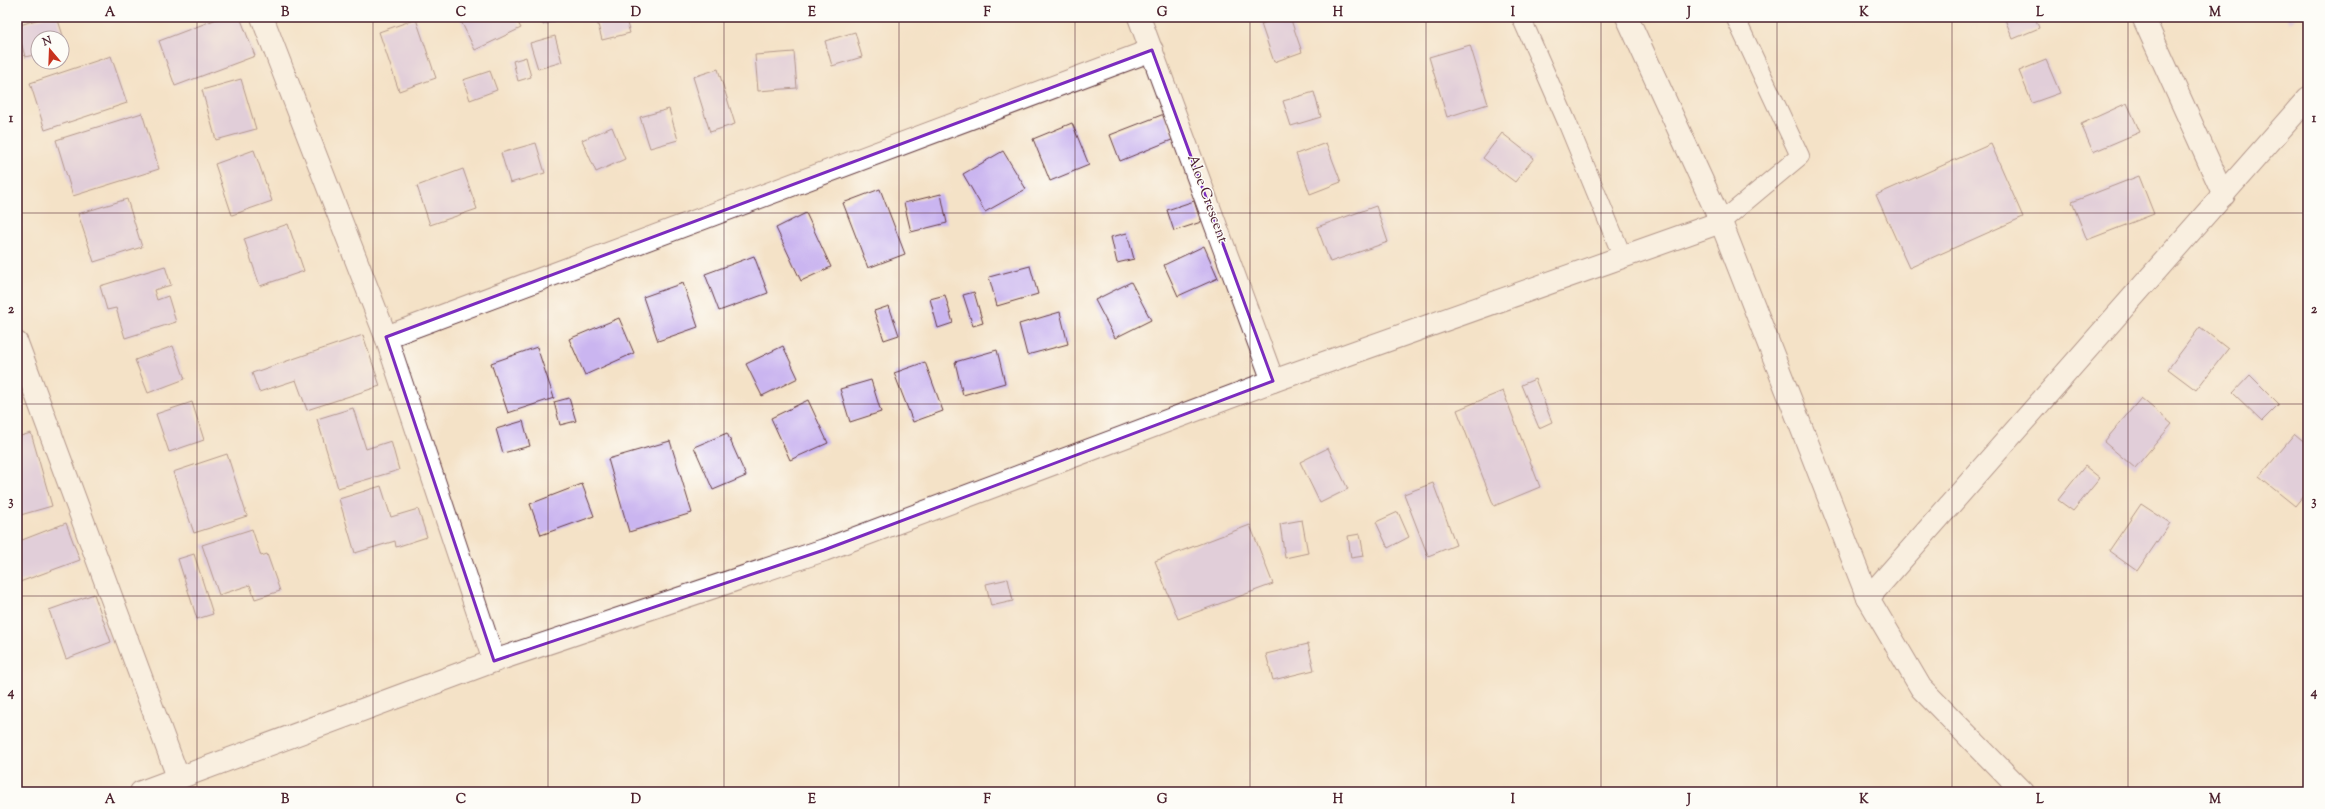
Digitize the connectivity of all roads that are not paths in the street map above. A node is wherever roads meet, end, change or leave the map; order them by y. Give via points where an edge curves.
1 (1139, 17) edge
2 (1521, 17) edge
3 (1627, 17) edge
4 (1735, 17) edge
5 (2143, 17) edge
6 (266, 18) edge
7 (1152, 50) junction
8 (2308, 98) edge
9 (2224, 195) junction
10 (1721, 222) junction
11 (1623, 258) junction
12 (386, 337) junction
13 (17, 343) edge
14 (1273, 381) junction
15 (1868, 598) junction
16 (494, 661) junction
17 (178, 777) junction
18 (141, 792) edge
19 (2023, 792) edge

1 - 7 street, Aloe Crescent
2 - 11 lane
3 - 10 street
4 - 10 lane via 1800,156
5 - 9 street
6 - 12 street
7 - 12 street
7 - 14 street, Aloe Crescent
8 - 9 street
9 - 15 street
10 - 11 street
10 - 15 street
11 - 14 street
12 - 16 street
13 - 17 street
14 - 16 street via 824,550
15 - 19 street via 1921,688
16 - 17 street
17 - 18 street

